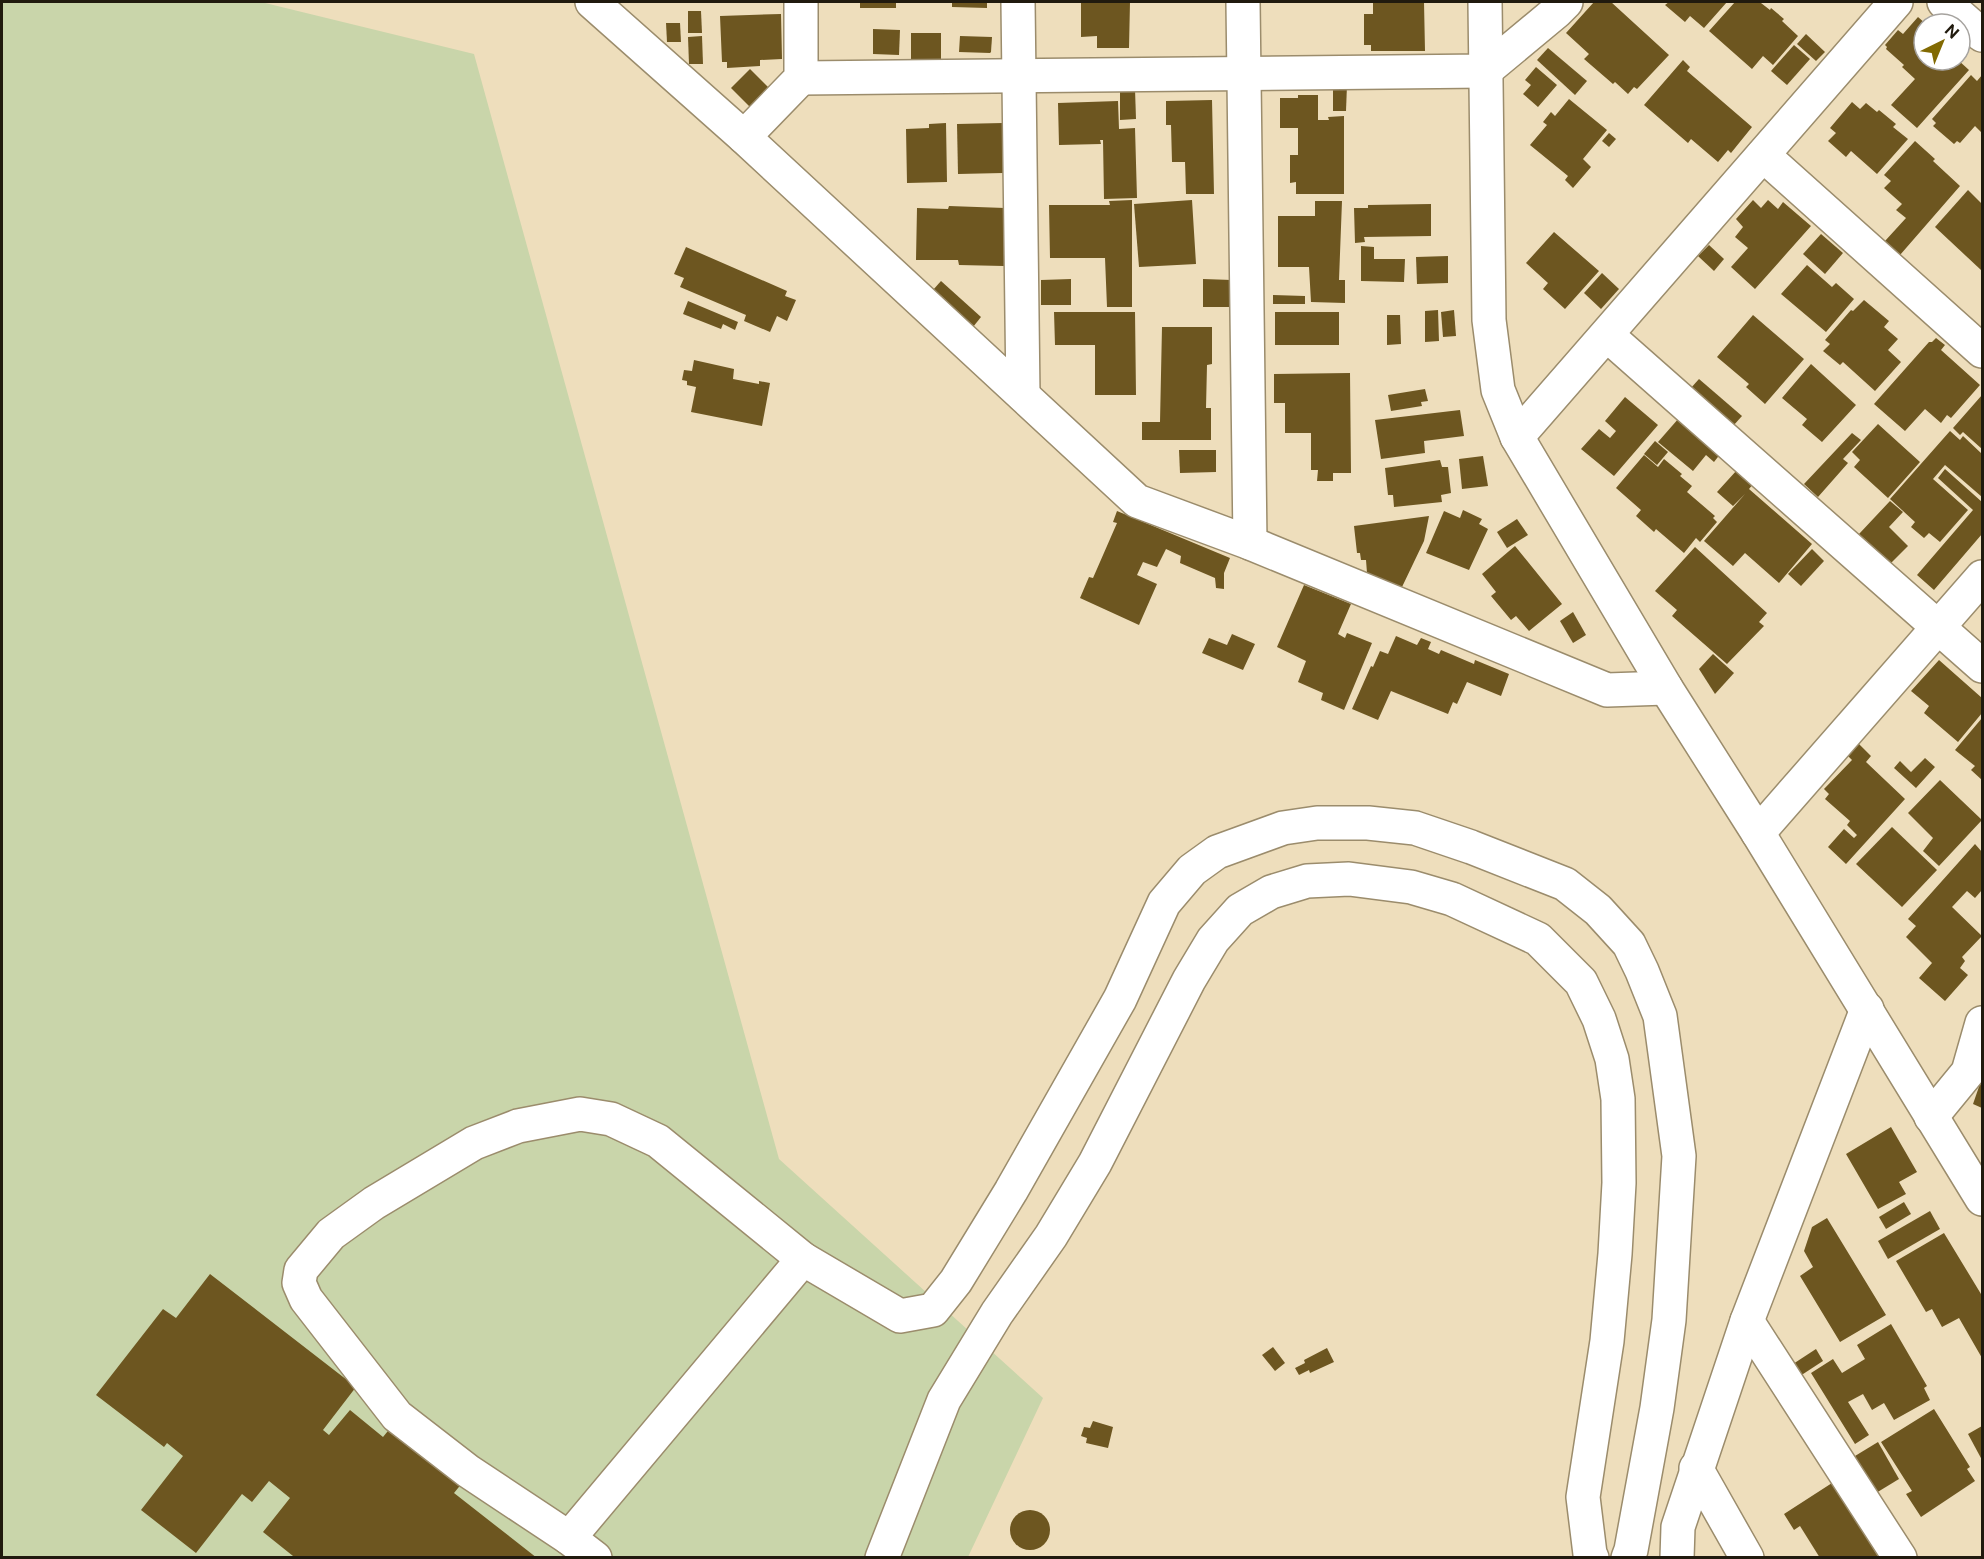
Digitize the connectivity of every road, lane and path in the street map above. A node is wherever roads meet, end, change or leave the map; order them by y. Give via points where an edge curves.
1 (592, 2) edge
2 (801, 2) edge
3 (1018, 2) edge
4 (1243, 2) edge
5 (1485, 2) edge
6 (1566, 2) edge
7 (1896, 2) edge
8 (1944, 2) edge
9 (1983, 34) edge
10 (1485, 71) junction
11 (1244, 74) junction
12 (1020, 75) junction
13 (801, 78) junction
14 (744, 138) junction
15 (1763, 155) junction
16 (1607, 334) junction
17 (1983, 351) edge
18 (1023, 395) junction
19 (1517, 437) junction
20 (1250, 543) junction
21 (1983, 577) edge
22 (1939, 627) junction
23 (1982, 665) edge
24 (1666, 688) junction
25 (1758, 833) junction
26 (1867, 1009) junction
27 (1983, 1023) edge
28 (1931, 1117) junction
29 (1980, 1192) edge
30 (803, 1259) junction
31 (1747, 1321) junction
32 (1696, 1468) junction
33 (569, 1538) junction
34 (595, 1557) edge
35 (882, 1557) edge
36 (1592, 1557) edge
37 (1628, 1557) edge
38 (1677, 1557) edge
39 (1747, 1557) edge
40 (1900, 1557) edge

1 - 14 street
2 - 13 street
3 - 12 street
4 - 11 street
5 - 10 street
6 - 10 street
7 - 15 street
8 - 9 street
10 - 11 street
10 - 19 street via 1489,320 1498,390
11 - 12 street
11 - 20 street
12 - 13 street
12 - 18 street
13 - 14 street
14 - 18 street
15 - 16 street
15 - 17 street
16 - 19 street
16 - 22 street
18 - 20 street via 1137,501
19 - 24 street
20 - 24 street via 1607,690
21 - 22 street
22 - 23 street
22 - 25 street
24 - 25 street
25 - 26 street
26 - 28 street
26 - 31 street
27 - 28 street via 1968,1072
28 - 29 street
30 - 33 street
30 - 33 street via 658,1141 611,1119 580,1114 518,1126 474,1143 374,1203 331,1234 301,1270 299,1283 306,1299 397,1416 468,1471
30 - 37 street via 900,1316 933,1310 956,1281 1023,1171 1120,999 1164,903 1192,870 1216,852 1283,828 1317,823 1415,828 1471,847 1565,884 1598,910 1629,944 1660,1016 1679,1156 1669,1320 1655,1419
31 - 32 street
31 - 40 street
32 - 38 street via 1678,1527
32 - 39 street
33 - 34 street
35 - 36 street via 944,1400 1095,1163 1189,980 1214,940 1240,910 1271,892 1307,881 1349,879 1411,887 1452,900 1538,939 1581,982 1599,1019 1612,1059 1618,1099 1619,1183 1607,1341 1583,1497

